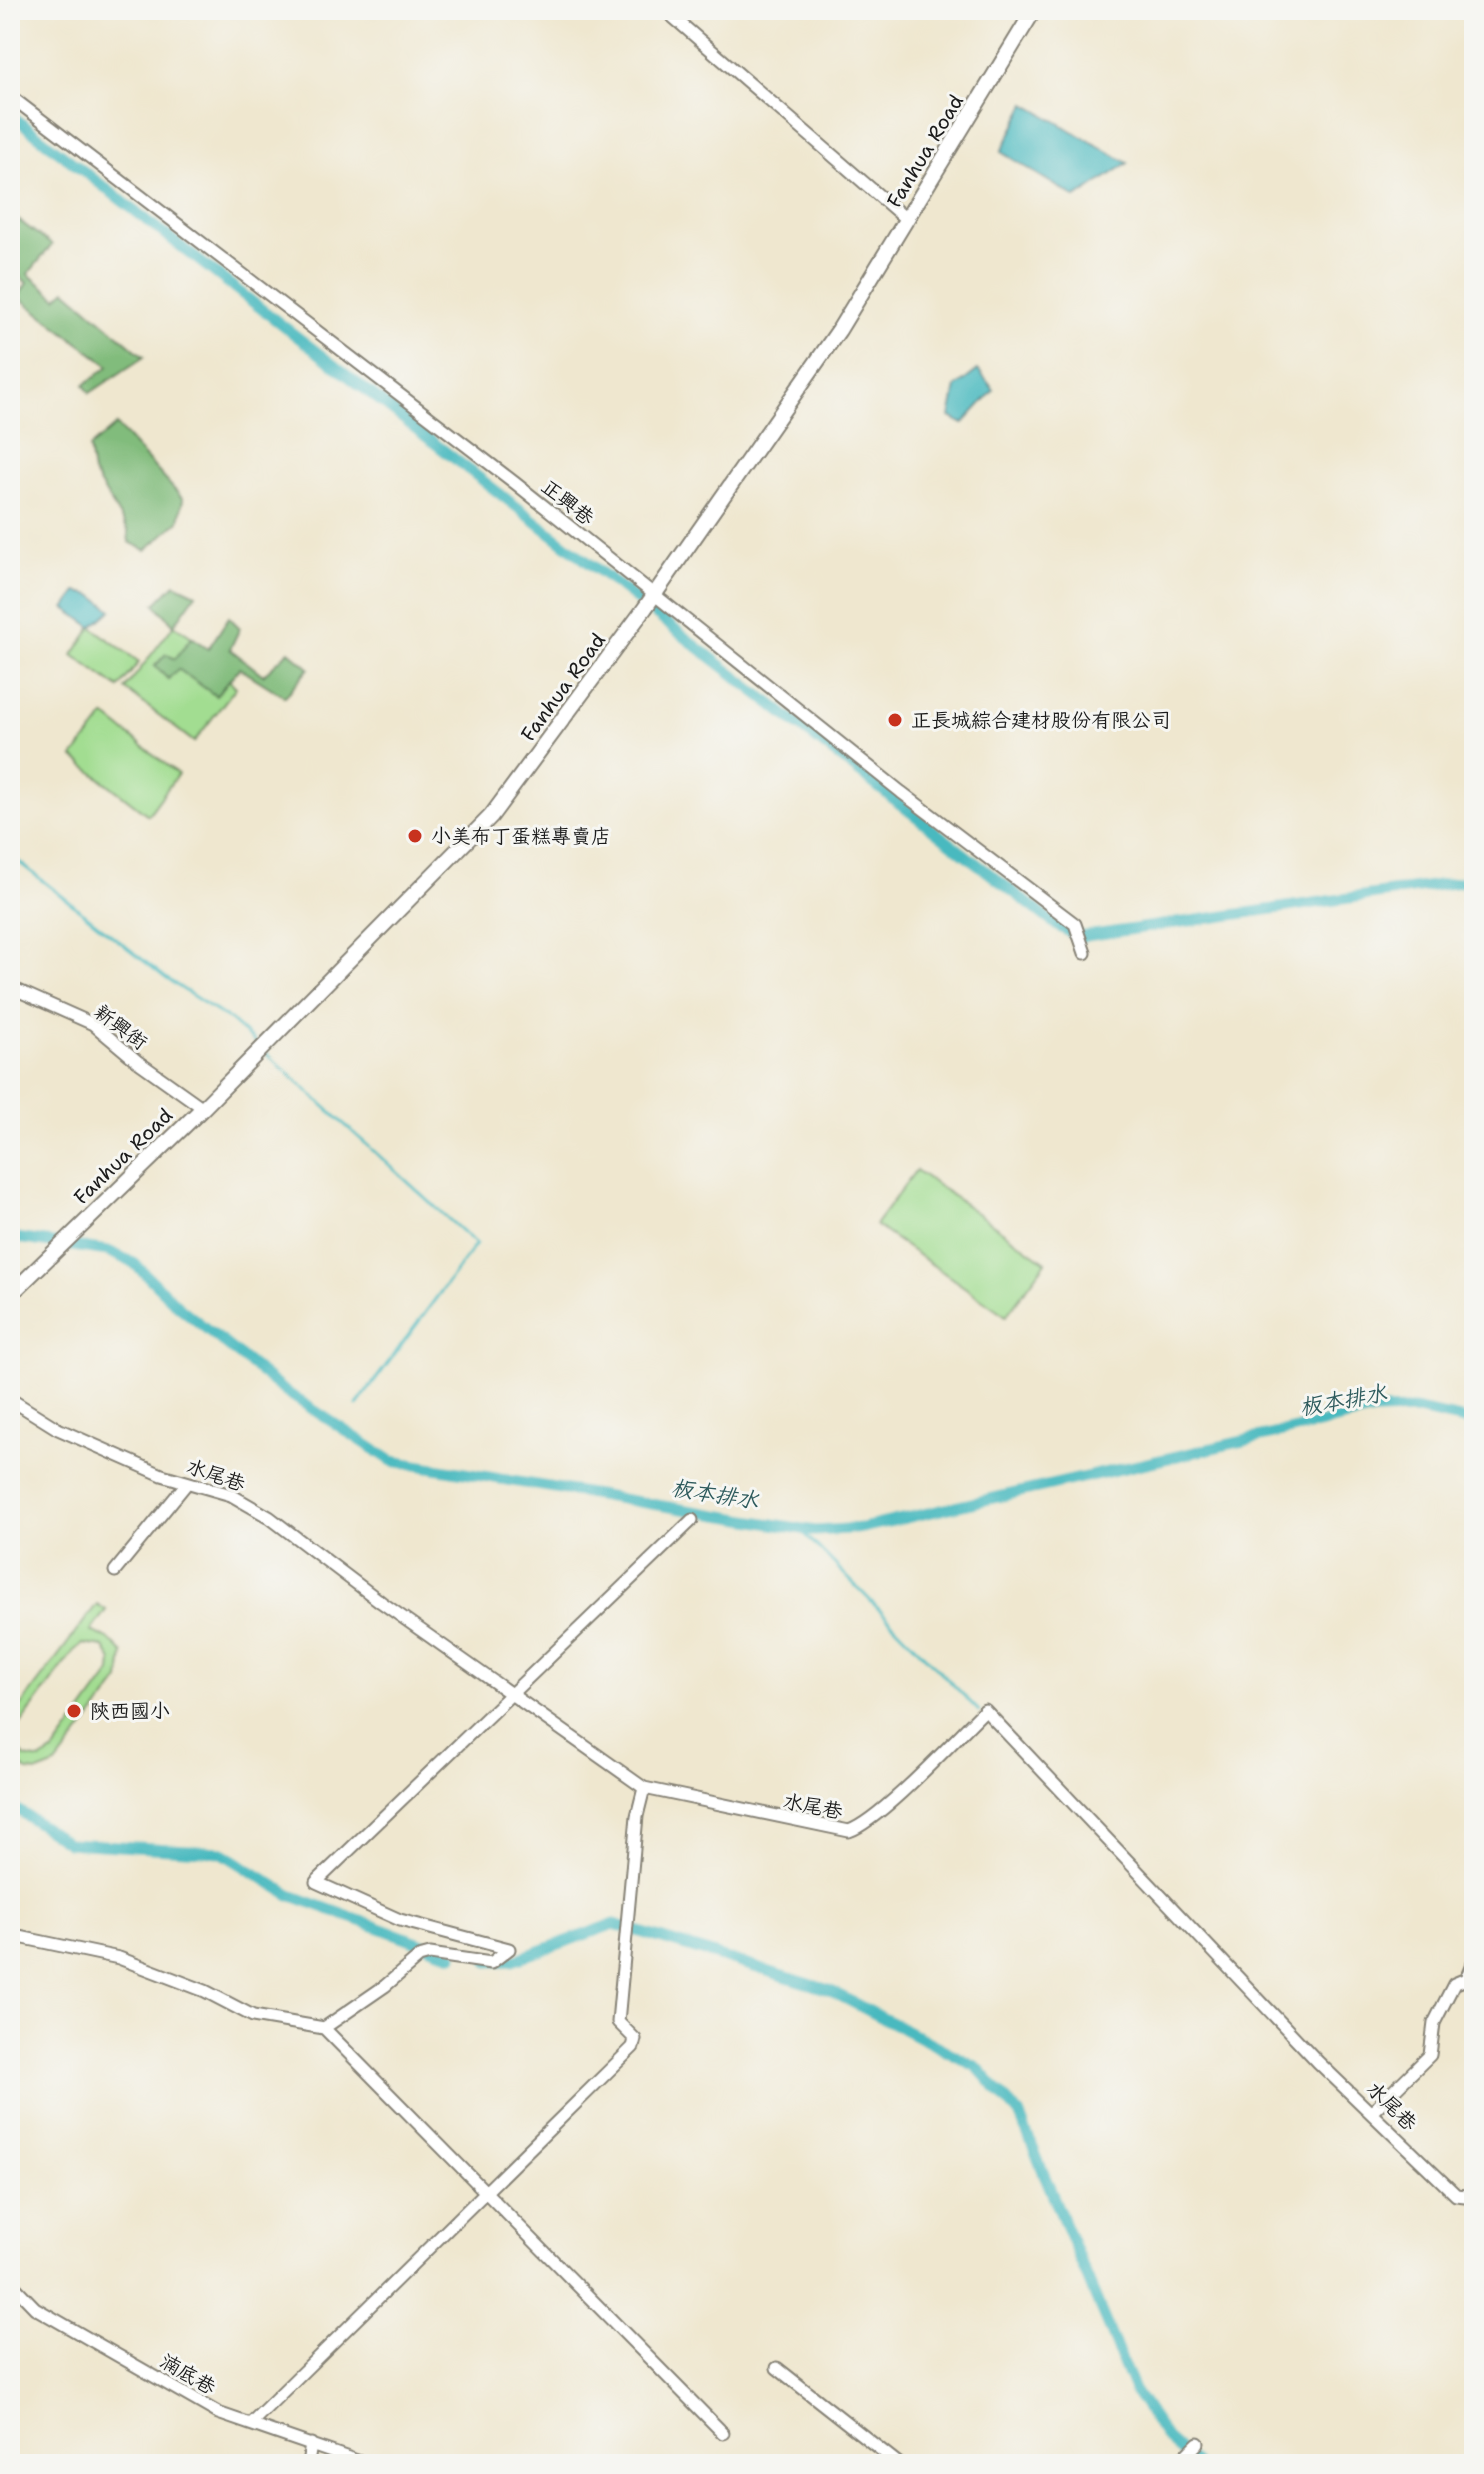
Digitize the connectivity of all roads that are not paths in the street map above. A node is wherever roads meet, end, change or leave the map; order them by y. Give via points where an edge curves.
1 (665, 10) edge
2 (1034, 10) edge
3 (10, 96) edge
4 (907, 220) junction
5 (654, 593) junction
6 (1085, 953) dead end
7 (10, 987) edge
8 (203, 1108) junction
9 (10, 1295) edge
10 (10, 1399) edge
11 (187, 1483) junction
12 (692, 1520) dead end
13 (115, 1571) dead end
14 (512, 1695) junction
15 (644, 1788) junction
16 (10, 1935) edge
17 (1474, 1960) edge
18 (324, 2028) junction
19 (1372, 2112) junction
20 (486, 2191) junction
21 (1474, 2197) edge
22 (10, 2282) edge
23 (777, 2368) dead end
24 (251, 2423) junction
25 (723, 2433) dead end
26 (1198, 2443) dead end
27 (311, 2444) junction
28 (308, 2464) edge
29 (366, 2464) edge
30 (899, 2464) edge
31 (1177, 2464) edge

1 - 4 street
2 - 4 main road, Fanhua Road
3 - 5 street, 正興巷
4 - 5 main road, Fanhua Road via 839,330
5 - 6 street, 正興巷 via 1075,924
5 - 8 main road, Fanhua Road via 491,816
7 - 8 street, 新興街 via 93,1024
8 - 9 main road, Fanhua Road
10 - 11 street, 水尾巷 via 58,1429
11 - 13 street
11 - 14 street, 水尾巷 via 231,1495 269,1517
12 - 14 street
14 - 15 street, 水尾巷
14 - 18 street via 316,1882 400,1920 509,1949 491,1963 419,1957
15 - 19 street, 水尾巷 via 849,1831 892,1799 985,1710 1318,2062
15 - 20 street via 618,2022 635,2039 633,2047
16 - 18 street via 119,1958 205,1991 242,2012
17 - 19 street via 1466,1979 1454,1984 1434,2023 1430,2055
18 - 20 street
19 - 21 street, 水尾巷 via 1456,2195
20 - 24 street
20 - 25 street
22 - 24 street, 湳底巷 via 35,2308 218,2413
23 - 30 street
24 - 27 street, 湳底巷
26 - 31 street
27 - 28 street
27 - 29 street, 湳底巷

